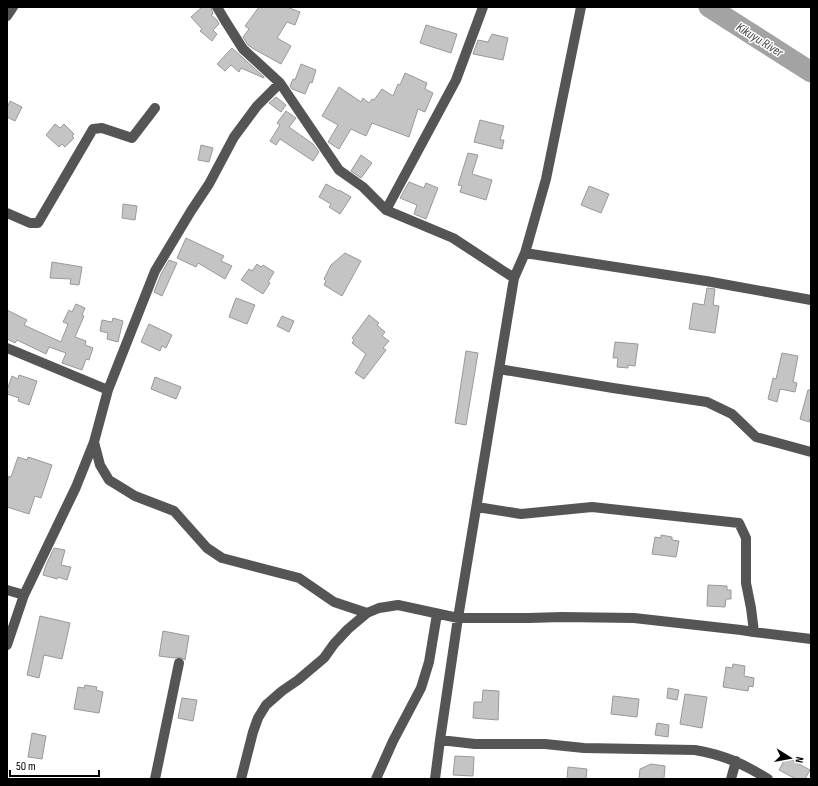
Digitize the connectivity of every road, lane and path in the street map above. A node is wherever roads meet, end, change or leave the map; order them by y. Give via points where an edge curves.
1 (13, 7) edge
2 (217, 7) edge
3 (483, 7) edge
4 (581, 7) edge
5 (7, 16) edge
6 (280, 83) junction
7 (155, 108) dead end
8 (386, 210) junction
9 (7, 213) edge
10 (524, 253) junction
11 (514, 278) junction
12 (811, 300) edge
13 (7, 348) edge
14 (499, 369) junction
15 (108, 390) junction
16 (94, 442) junction
17 (811, 452) edge
18 (477, 507) junction
19 (7, 590) edge
20 (24, 595) junction
21 (367, 613) junction
22 (437, 614) junction
23 (458, 618) junction
24 (754, 632) junction
25 (811, 639) edge
26 (7, 645) edge
27 (179, 663) dead end
28 (440, 740) junction
29 (736, 761) junction
30 (155, 779) edge
31 (241, 779) edge
32 (376, 779) edge
33 (435, 779) edge
34 (731, 779) edge
35 (768, 779) edge

1 - 5 street
2 - 6 street via 243,49
3 - 8 street via 456,80
4 - 10 street via 546,179
6 - 8 street via 339,170 363,186
6 - 15 street via 257,106 234,137 209,184 155,271
7 - 9 street via 132,138 102,128 93,130 38,223 30,223
8 - 11 street via 453,238
10 - 11 street
10 - 12 street
11 - 14 street
13 - 15 street
14 - 17 street via 707,402 732,414 756,437
14 - 18 street
15 - 16 street
16 - 20 street via 76,487
16 - 21 street via 100,465 109,480 135,496 174,511 207,548 222,558 298,578 334,602
18 - 23 street
18 - 24 street via 521,514 592,507 739,523 746,538 746,584
19 - 20 street
20 - 26 street
21 - 22 street via 398,605
21 - 31 street via 348,628 324,658 266,705 253,732
22 - 23 street
22 - 32 street via 429,662 421,688
23 - 24 street via 634,618
23 - 28 street
24 - 25 street
27 - 30 street
28 - 29 street via 475,744 695,750
28 - 33 street
29 - 34 street
29 - 35 street

